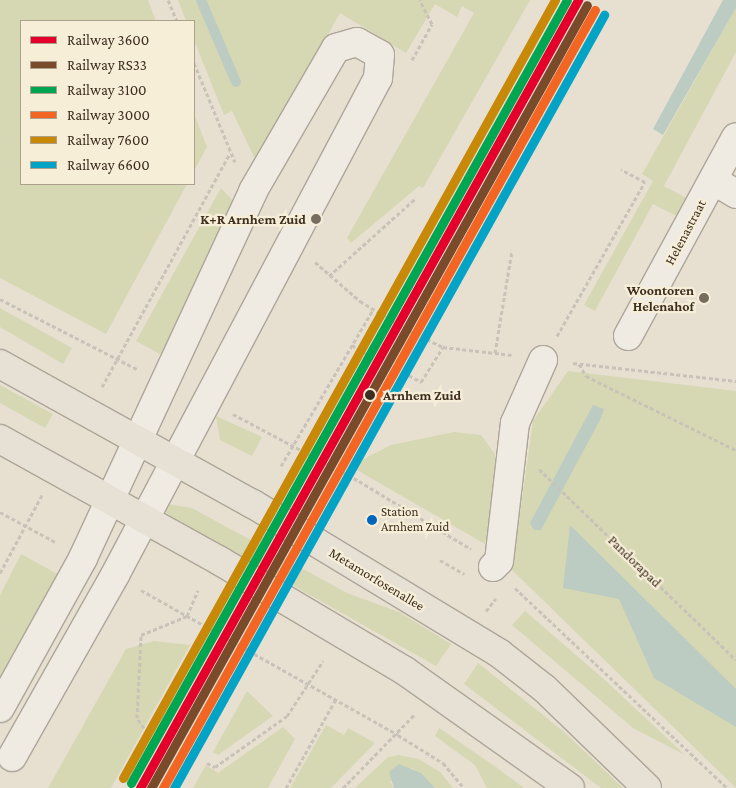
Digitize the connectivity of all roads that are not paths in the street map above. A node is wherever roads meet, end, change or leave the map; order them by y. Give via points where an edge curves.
1 (736, 137) edge
2 (713, 180) junction
3 (736, 194) edge
4 (628, 336) dead end
5 (543, 360) road end
6 (0, 364) edge
7 (137, 438) junction
8 (0, 439) edge
9 (174, 459) junction
10 (108, 498) junction
11 (144, 518) junction
12 (492, 567) road end
13 (0, 708) edge
14 (12, 758) dead end
15 (570, 788) edge
16 (647, 788) edge

1 - 2 street, Helenastraat
2 - 3 street
2 - 4 street, Helenastraat
5 - 12 street via 515,423 499,561
6 - 7 main road, Metamorfosenallee
7 - 9 main road, Metamorfosenallee
7 - 9 street via 252,191 336,48 357,42 380,55 378,78
7 - 10 street
8 - 10 main road
9 - 11 street
9 - 16 main road, Metamorfosenallee via 498,653 545,689
10 - 11 main road
10 - 13 street via 83,558
11 - 14 street
11 - 15 main road via 405,671

